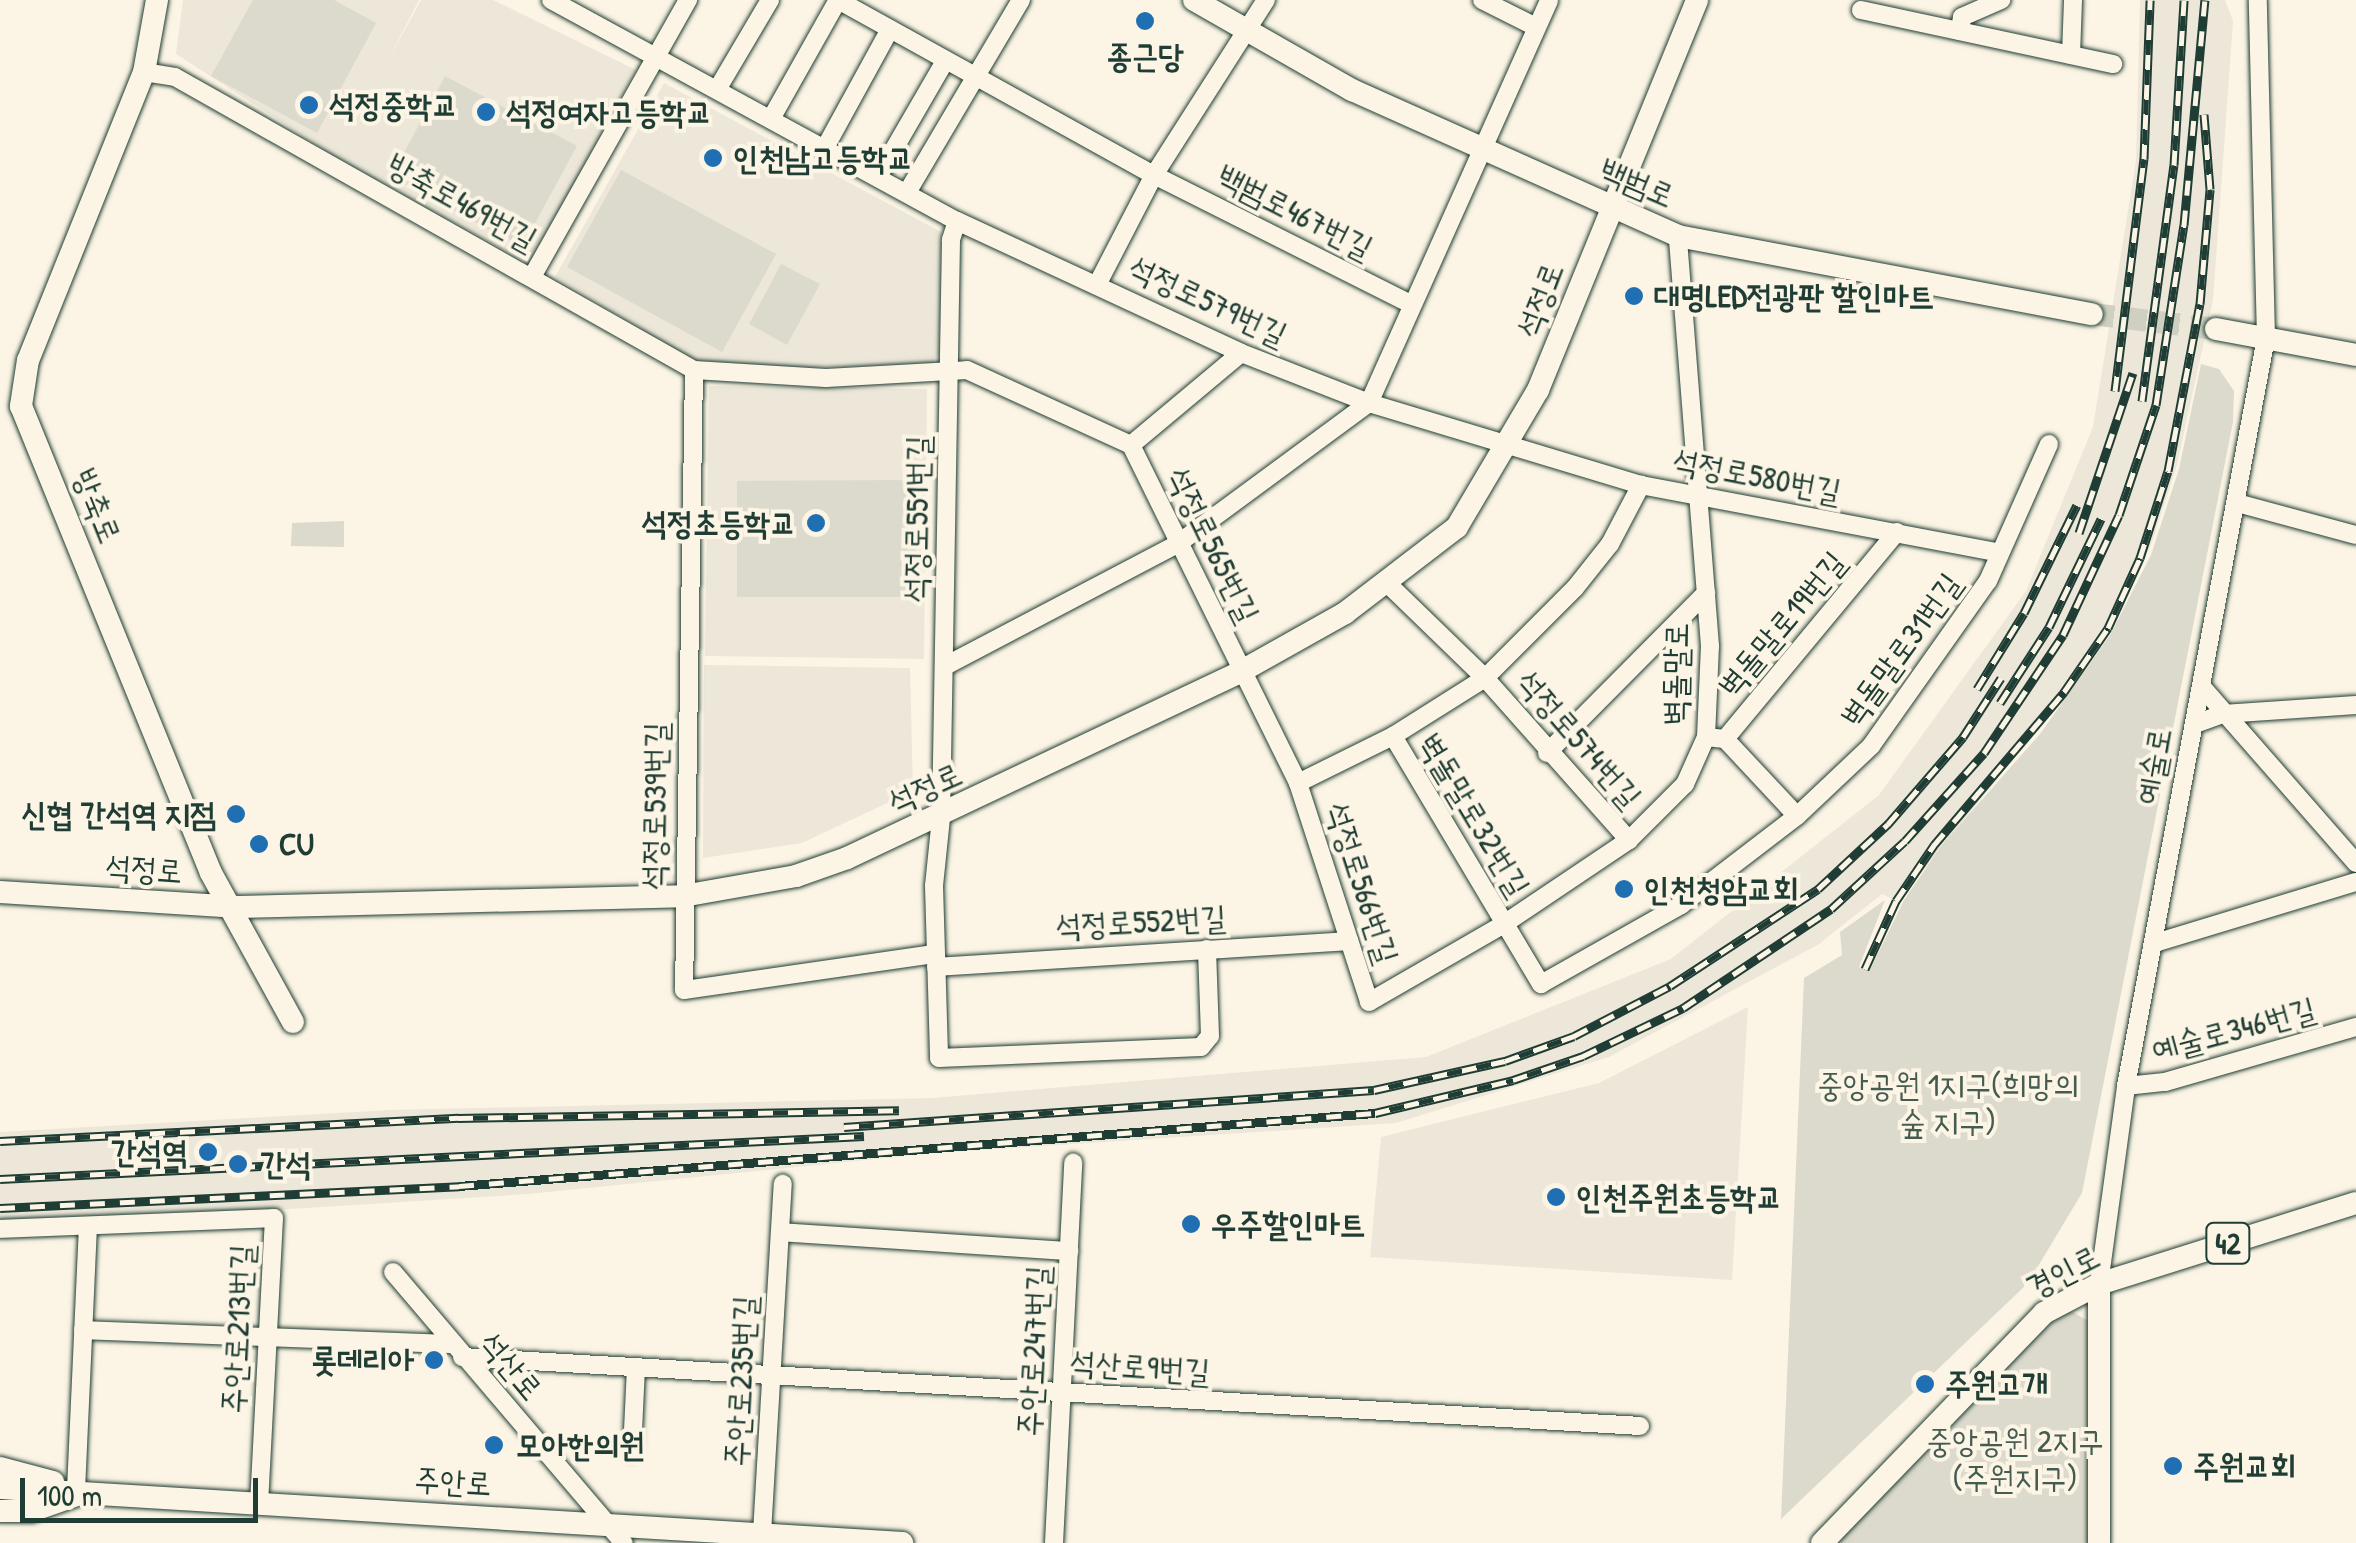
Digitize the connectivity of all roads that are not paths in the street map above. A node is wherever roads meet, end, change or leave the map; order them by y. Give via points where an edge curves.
1 (157, 0) edge
2 (551, 0) edge
3 (688, 0) edge
4 (770, 0) edge
5 (838, 0) edge
6 (1021, 0) edge
7 (1194, 0) edge
8 (1266, 0) edge
9 (1482, 0) edge
10 (1548, 0) edge
11 (1697, 0) edge
12 (2001, 0) edge
13 (2073, 0) edge
14 (2258, 0) edge
15 (1861, 10) dead end
16 (1961, 16) edge
17 (1536, 27) junction
18 (890, 29) junction
19 (1247, 32) junction
20 (655, 55) junction
21 (2071, 56) junction
22 (946, 61) junction
23 (2113, 64) dead end
24 (144, 72) junction
25 (973, 77) junction
26 (718, 88) junction
27 (772, 117) junction
28 (826, 146) junction
29 (1480, 152) junction
30 (1154, 175) junction
31 (894, 183) junction
32 (1610, 207) junction
33 (957, 221) junction
34 (1678, 236) junction
35 (533, 275) junction
36 (1098, 283) junction
37 (1409, 303) junction
38 (2092, 314) tunnel mouth
39 (2216, 328) tunnel mouth
40 (2266, 338) junction
41 (1241, 353) junction
42 (2356, 355) edge
43 (694, 370) junction
44 (950, 370) junction
45 (1370, 403) junction
46 (1131, 444) junction
47 (2049, 444) dead end
48 (1508, 447) junction
49 (1641, 485) junction
50 (1702, 498) junction
51 (2237, 503) junction
52 (1898, 532) junction
53 (2356, 535) edge
54 (1179, 543) junction
55 (1998, 552) junction
56 (1388, 584) junction
57 (1706, 593) junction
58 (945, 666) junction
59 (1240, 672) junction
60 (1486, 678) junction
61 (2202, 687) junction
62 (2356, 705) edge
63 (2231, 716) junction
64 (2195, 724) junction
65 (1392, 736) junction
66 (1715, 738) junction
67 (1547, 754) junction
68 (1298, 783) junction
69 (1797, 816) junction
70 (941, 818) junction
71 (1629, 840) junction
72 (2356, 863) edge
73 (2356, 882) edge
74 (0, 892) edge
75 (683, 896) junction
76 (228, 906) junction
77 (1504, 924) junction
78 (1349, 942) junction
79 (2155, 943) junction
80 (1207, 949) junction
81 (935, 960) junction
82 (1369, 1002) joint
83 (292, 1022) dead end
84 (2356, 1028) edge
85 (2126, 1086) junction
86 (1074, 1162) dead end
87 (783, 1184) dead end
88 (2356, 1203) edge
89 (88, 1226) junction
90 (0, 1229) edge
91 (780, 1232) junction
92 (1069, 1251) junction
93 (393, 1272) dead end
94 (2099, 1284) junction
95 (83, 1330) junction
96 (268, 1338) junction
97 (458, 1350) junction
98 (636, 1367) junction
99 (772, 1374) junction
100 (1062, 1392) junction
101 (1640, 1426) dead end
102 (632, 1452) dead end
103 (0, 1468) edge
104 (0, 1488) edge
105 (81, 1491) junction
106 (258, 1503) junction
107 (0, 1511) edge
108 (608, 1523) junction
109 (762, 1534) junction
110 (624, 1543) edge
111 (902, 1543) edge
112 (1054, 1543) edge
113 (1822, 1543) edge
114 (2099, 1543) edge

1 - 24 main road, 방축로
2 - 20 street, 석정로579번길
3 - 20 street
4 - 26 street
5 - 18 street, 백범로467번길
5 - 27 street
6 - 25 street
7 - 19 main road, 백범로
8 - 19 street
9 - 17 street
10 - 17 street
11 - 32 main road, 석정로
12 - 16 street
13 - 21 street
14 - 40 street, 예술로
15 - 16 street
16 - 21 street
17 - 29 street
18 - 22 street, 백범로467번길
18 - 28 street
19 - 29 main road, 백범로
19 - 30 street
20 - 26 street, 석정로579번길
20 - 35 street
21 - 23 street
22 - 25 street, 백범로467번길
22 - 31 street
24 - 35 street, 방축로469번길 via 175,77
24 - 76 main road, 방축로 via 28,360 21,406
25 - 30 street, 백범로467번길
25 - 31 street
26 - 27 street, 석정로579번길
27 - 28 street, 석정로579번길
28 - 31 street, 석정로579번길
29 - 32 main road, 백범로
29 - 37 street
30 - 36 street
30 - 37 street, 백범로467번길
31 - 33 street, 석정로579번길
32 - 34 main road, 백범로
32 - 48 main road, 석정로 via 1546,372
33 - 36 street, 석정로579번길
33 - 44 street, 석정로551번길
34 - 38 main road, 백범로
34 - 50 street, 벽돌말로
35 - 43 street, 방축로469번길
36 - 41 street, 석정로579번길
37 - 45 street
39 - 40 main road
40 - 42 main road
40 - 51 street, 예술로
41 - 45 street, 석정로579번길
41 - 46 street, 석정로565번길
43 - 44 street, 석정로565번길 via 826,378
43 - 75 street, 석정로539번길
44 - 46 street, 석정로565번길 via 967,370
44 - 58 street, 석정로551번길
45 - 48 street, 석정로579번길
45 - 54 street
46 - 54 street, 석정로565번길
47 - 55 street, 벽돌말로31번길
48 - 49 street, 석정로580번길
48 - 56 main road, 석정로 via 1457,527
49 - 50 street, 석정로580번길
49 - 60 street, 석정로574번길 via 1610,544 1575,588
50 - 52 street, 석정로580번길
50 - 57 street, 벽돌말로
51 - 53 street
51 - 61 street, 예술로
52 - 55 street, 석정로580번길
52 - 66 street, 벽돌말로19번길
54 - 58 street
54 - 59 street, 석정로565번길
55 - 69 street, 벽돌말로31번길 via 1988,581 1943,650 1870,746
56 - 59 main road, 석정로
56 - 60 street, 석정로574번길
57 - 66 street, 벽돌말로
57 - 67 street
58 - 70 street, 석정로551번길
59 - 68 street, 석정로566번길
59 - 70 main road, 석정로
60 - 65 street, 석정로566번길
60 - 67 street, 석정로574번길
61 - 63 street
61 - 64 street, 예술로
62 - 63 street
63 - 64 street
63 - 72 street
64 - 79 street, 예술로
65 - 68 street, 석정로566번길
65 - 77 street, 벽돌말로32번길
66 - 69 street
66 - 71 street, 벽돌말로 via 1684,784
67 - 71 street, 석정로574번길
68 - 78 street, 석정로566번길
69 - 77 street, 벽돌말로31번길 via 1681,904 1541,984
70 - 75 main road, 석정로 via 796,876
70 - 81 street
71 - 77 street, 벽돌말로
73 - 79 street
74 - 76 main road, 석정로
75 - 76 main road, 석정로
75 - 81 street, 석정로539번길 via 684,990
76 - 83 main road, 방축로
77 - 82 street, 벽돌말로
78 - 80 street, 석정로552번길
78 - 82 street, 석정로566번길
79 - 85 street, 예술로
80 - 81 street, 석정로552번길
80 - 81 street via 1210,1036 1201,1048 939,1058
84 - 85 street, 예술로346번길 via 2165,1082
85 - 94 street, 예술로
86 - 92 street, 주안로247번길
87 - 91 street, 주안로235번길
88 - 94 main road, 경인로 / 42
89 - 90 street
89 - 95 street
89 - 96 street, 주안로213번길 via 274,1218
91 - 92 street
91 - 99 street, 주안로235번길
92 - 100 street, 주안로247번길
93 - 97 street, 석산로
94 - 113 main road, 경인로 / 42 via 2044,1312
94 - 114 main road, 예술로
95 - 96 street, 석산로9번길
95 - 105 street
96 - 97 street, 석산로9번길
96 - 106 street, 주안로213번길
97 - 98 street, 석산로9번길
97 - 108 street, 석산로
98 - 99 street, 석산로9번길
98 - 102 street
99 - 100 street, 석산로9번길
99 - 109 street, 주안로235번길
100 - 101 street, 석산로9번길
100 - 112 street, 주안로247번길
103 - 105 main road
104 - 105 main road, 주안로
105 - 106 main road, 주안로
105 - 107 main road via 31,1511
106 - 108 main road, 주안로
108 - 109 main road, 주안로
108 - 110 street, 석산로
109 - 111 main road, 주안로

